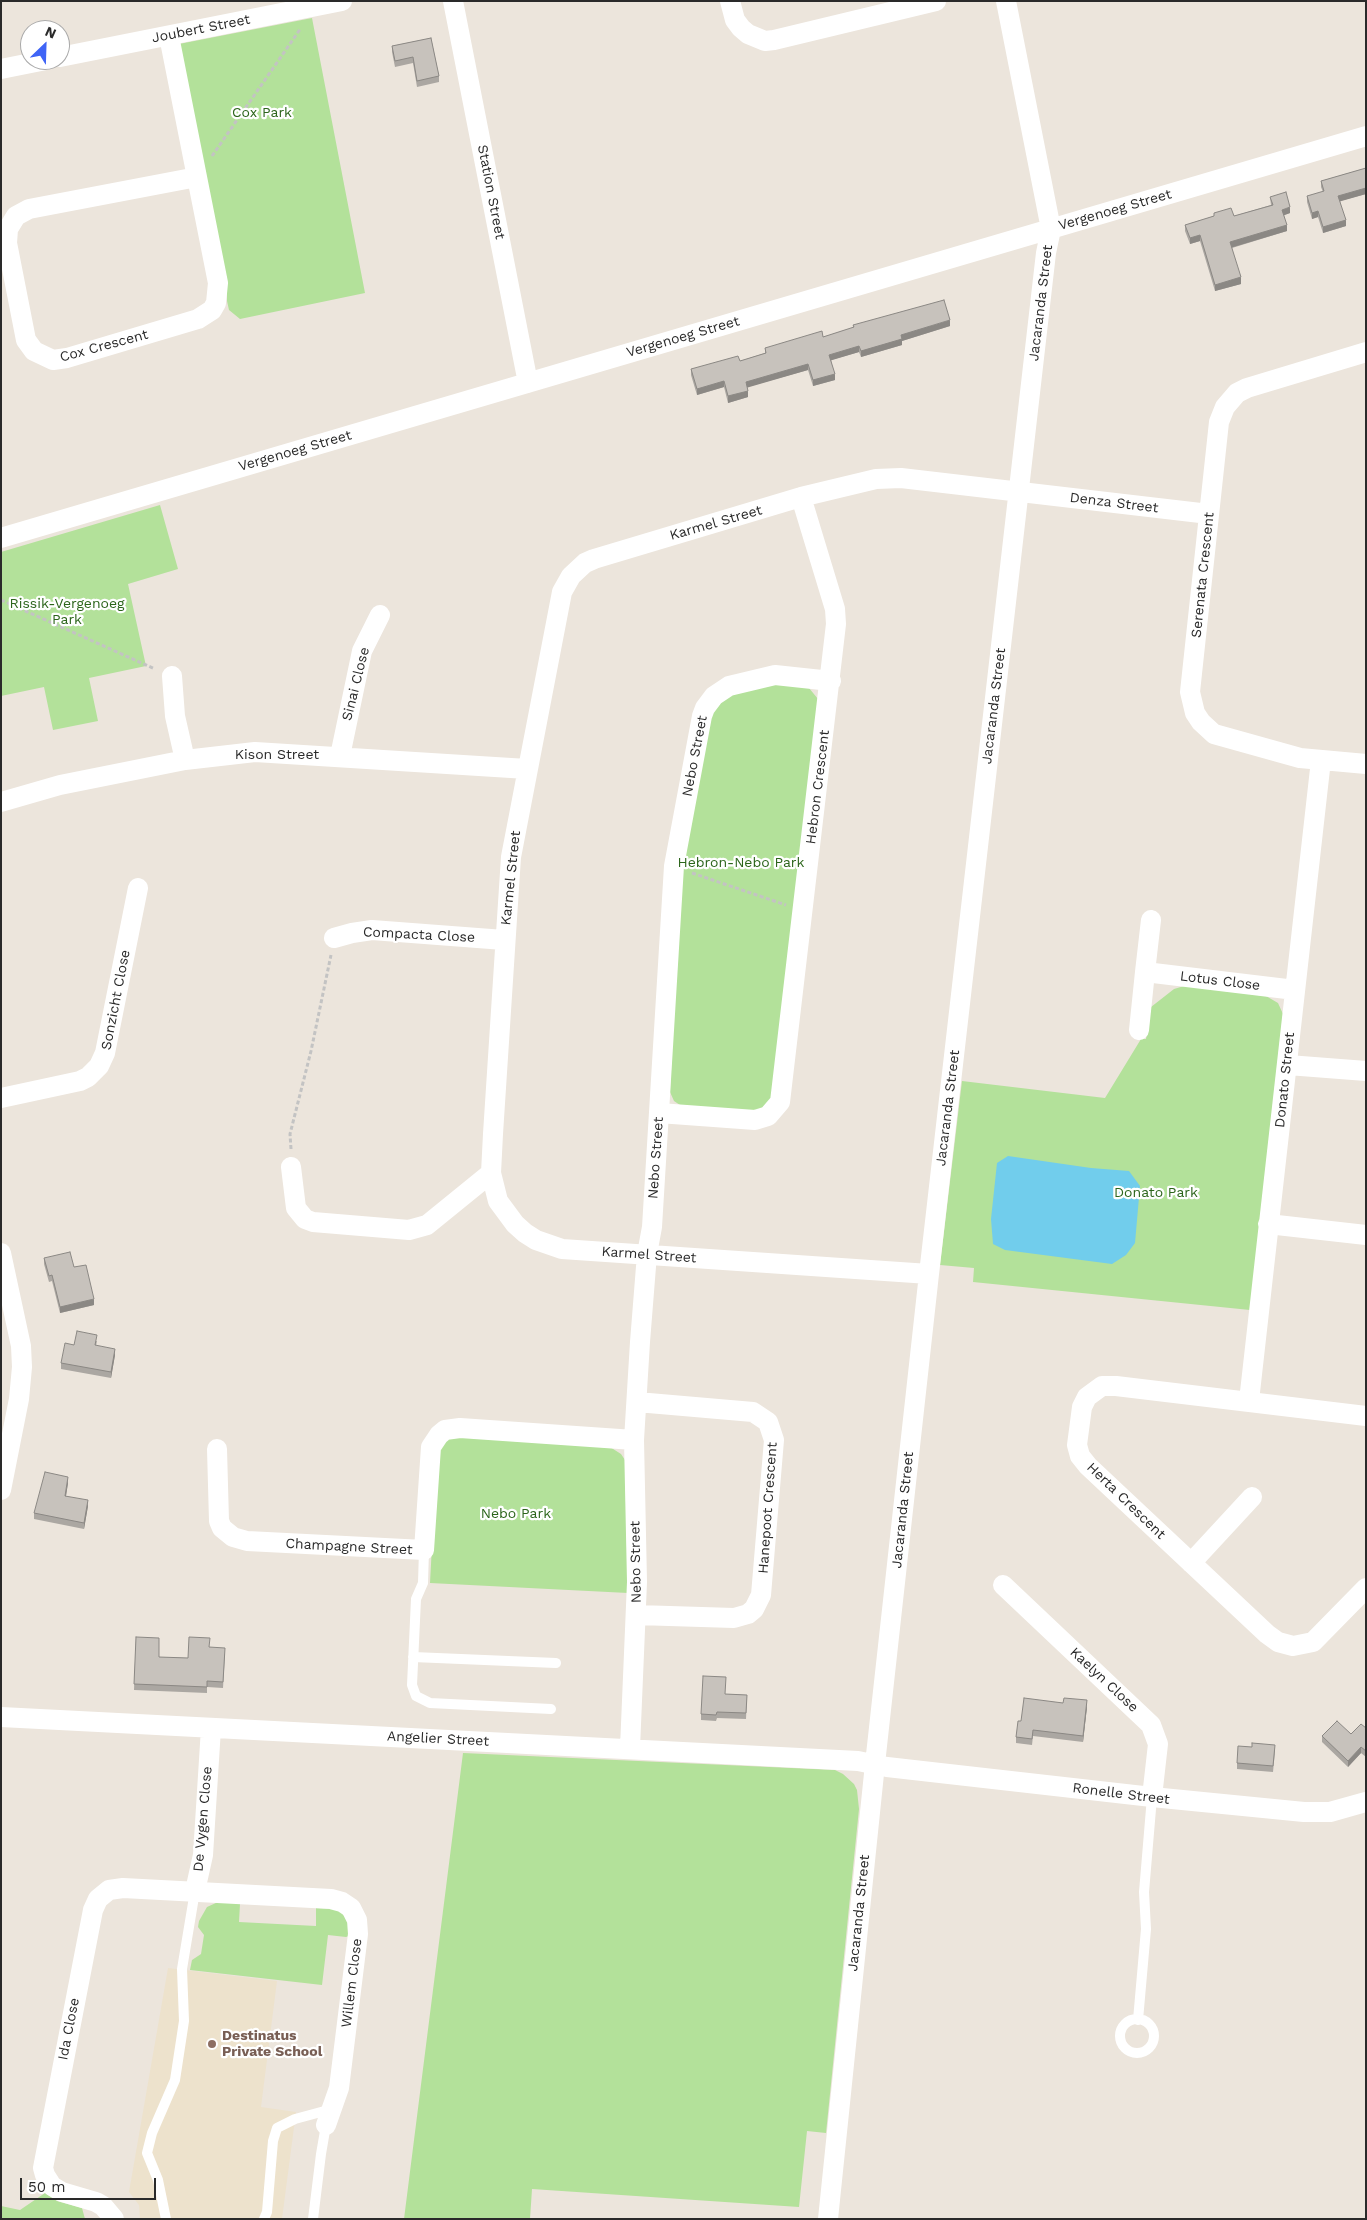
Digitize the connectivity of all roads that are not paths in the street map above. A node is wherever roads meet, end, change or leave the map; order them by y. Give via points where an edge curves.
1 (342, 1) edge
2 (453, 1) edge
3 (730, 1) edge
4 (936, 1) edge
5 (1006, 1) edge
6 (169, 36) junction
7 (70, 55) edge
8 (20, 65) edge
9 (1, 69) edge
10 (1366, 136) edge
11 (197, 177) junction
12 (1051, 229) junction
13 (1366, 352) edge
14 (528, 383) junction
15 (1019, 492) junction
16 (801, 497) junction
17 (1209, 514) junction
18 (1, 538) edge
19 (380, 615) dead end
20 (172, 676) dead end
21 (831, 681) junction
22 (340, 756) junction
23 (185, 760) junction
24 (1322, 760) junction
25 (1366, 764) edge
26 (527, 769) junction
27 (1, 802) edge
28 (138, 888) dead end
29 (1151, 920) dead end
30 (334, 938) road end
31 (504, 940) junction
32 (1145, 972) junction
33 (1295, 990) junction
34 (1139, 1030) dead end
35 (1288, 1065) junction
36 (1366, 1071) edge
37 (1, 1098) edge
38 (659, 1113) junction
39 (291, 1167) road end
40 (491, 1173) junction
41 (1268, 1224) junction
42 (1366, 1235) edge
43 (1, 1253) edge
44 (648, 1254) junction
45 (929, 1274) junction
46 (1249, 1401) junction
47 (637, 1402) junction
48 (1366, 1416) edge
49 (634, 1440) junction
50 (217, 1449) dead end
51 (1, 1490) edge
52 (1252, 1497) dead end
53 (424, 1550) junction
54 (1191, 1563) junction
55 (1003, 1585) dead end
56 (1366, 1588) edge
57 (637, 1615) junction
58 (413, 1657) junction
59 (556, 1663) dead end
60 (551, 1709) dead end
61 (1, 1717) edge
62 (211, 1728) junction
63 (630, 1748) junction
64 (875, 1764) junction
65 (1152, 1797) junction
66 (1366, 1802) edge
67 (195, 1891) junction
68 (1138, 2020) dead end
69 (329, 2117) junction
70 (114, 2219) edge
71 (166, 2219) edge
72 (264, 2219) edge
73 (313, 2219) edge
74 (828, 2219) edge

1 - 6 street, Joubert Street
2 - 14 street, Station Street
3 - 4 street via 735,20 741,28 765,40
5 - 12 street, Jacaranda Street
6 - 7 street, Joubert Street
6 - 11 street, Cox Crescent
8 - 9 street
10 - 12 street, Vergenoeg Street
11 - 11 street, Cox Crescent via 218,283 218,297 212,310 198,319 60,360 46,358 34,351 26,340 7,243 8,229 16,216 29,209
12 - 14 street, Vergenoeg Street
12 - 15 street, Jacaranda Street
13 - 17 street, Serenata Crescent via 1247,388 1230,401 1220,422
14 - 18 street, Vergenoeg Street
15 - 16 street, Karmel Street via 888,478 856,482
15 - 17 street, Denza Street
15 - 45 street, Jacaranda Street
16 - 21 street, Hebron Crescent via 836,617
16 - 26 street, Karmel Street via 594,558 578,569 566,584 560,601
17 - 24 street, Serenata Crescent via 1190,692 1195,713 1207,729 1223,737 1300,758
19 - 22 street, Sinai Close via 362,651
20 - 23 street
21 - 38 street, Nebo Street via 775,675 730,686 709,701 702,716 674,866
21 - 38 street, Hebron Crescent via 777,1108 768,1116 755,1120
22 - 23 street, Kison Street via 255,752
22 - 26 street, Kison Street
23 - 27 street, Kison Street via 60,785
24 - 25 street, Serenata Crescent
24 - 33 street, Donato Street
26 - 31 street, Karmel Street via 512,848
28 - 37 street, Sonzicht Close via 106,1053 99,1066 80,1081
29 - 32 street
30 - 31 street, Compacta Close via 372,930
31 - 40 street, Karmel Street
32 - 33 street, Lotus Close
32 - 34 street
33 - 35 street, Donato Street
35 - 36 street
35 - 41 street, Donato Street
38 - 44 street, Nebo Street
39 - 40 street via 296,1208 305,1219 409,1230 427,1226
40 - 44 street, Karmel Street via 506,1213 514,1224 536,1240 562,1248
41 - 42 street
41 - 46 street, Donato Street
43 - 51 street via 21,1346 22,1367
44 - 45 street, Karmel Street
44 - 47 street, Nebo Street
45 - 64 street, Jacaranda Street
46 - 48 street, Herta Crescent
46 - 54 street, Herta Crescent via 1102,1386 1087,1397 1082,1407 1077,1445 1080,1456
47 - 49 street, Nebo Street
47 - 57 street, Hanepoot Crescent via 753,1412 768,1422 774,1440 761,1595 754,1609 734,1618
49 - 53 street, Champagne Street via 460,1428 445,1430 431,1447
49 - 57 street, Nebo Street
50 - 53 street, Champagne Street via 219,1521 233,1537 247,1541
52 - 54 street
53 - 58 lane via 423,1583 416,1600
54 - 56 street, Herta Crescent via 1267,1634 1278,1642 1293,1646 1313,1642
55 - 65 street, Kaelyn Close via 1151,1725 1158,1744
57 - 63 street, Nebo Street
58 - 59 lane
58 - 60 lane via 412,1685 416,1696 425,1702
61 - 62 street, Angelier Street
62 - 63 street, Angelier Street
62 - 67 street, De Vygen Close via 203,1855
63 - 64 street, Angelier Street
64 - 65 street, Ronelle Street
64 - 74 street, Jacaranda Street
65 - 66 street, Ronelle Street via 1310,1813 1330,1812
65 - 68 lane
67 - 69 street, Willem Close via 331,1899 346,1904 355,1914 358,1934 339,2088
67 - 70 street, Ida Close via 116,1888 103,1894 93,1910 43,2168 52,2186 96,2202
67 - 71 lane, De Vygen Close via 182,1969 184,2021 175,2080 152,2133 148,2153 158,2180
69 - 72 lane via 295,2119 277,2128
69 - 73 lane

